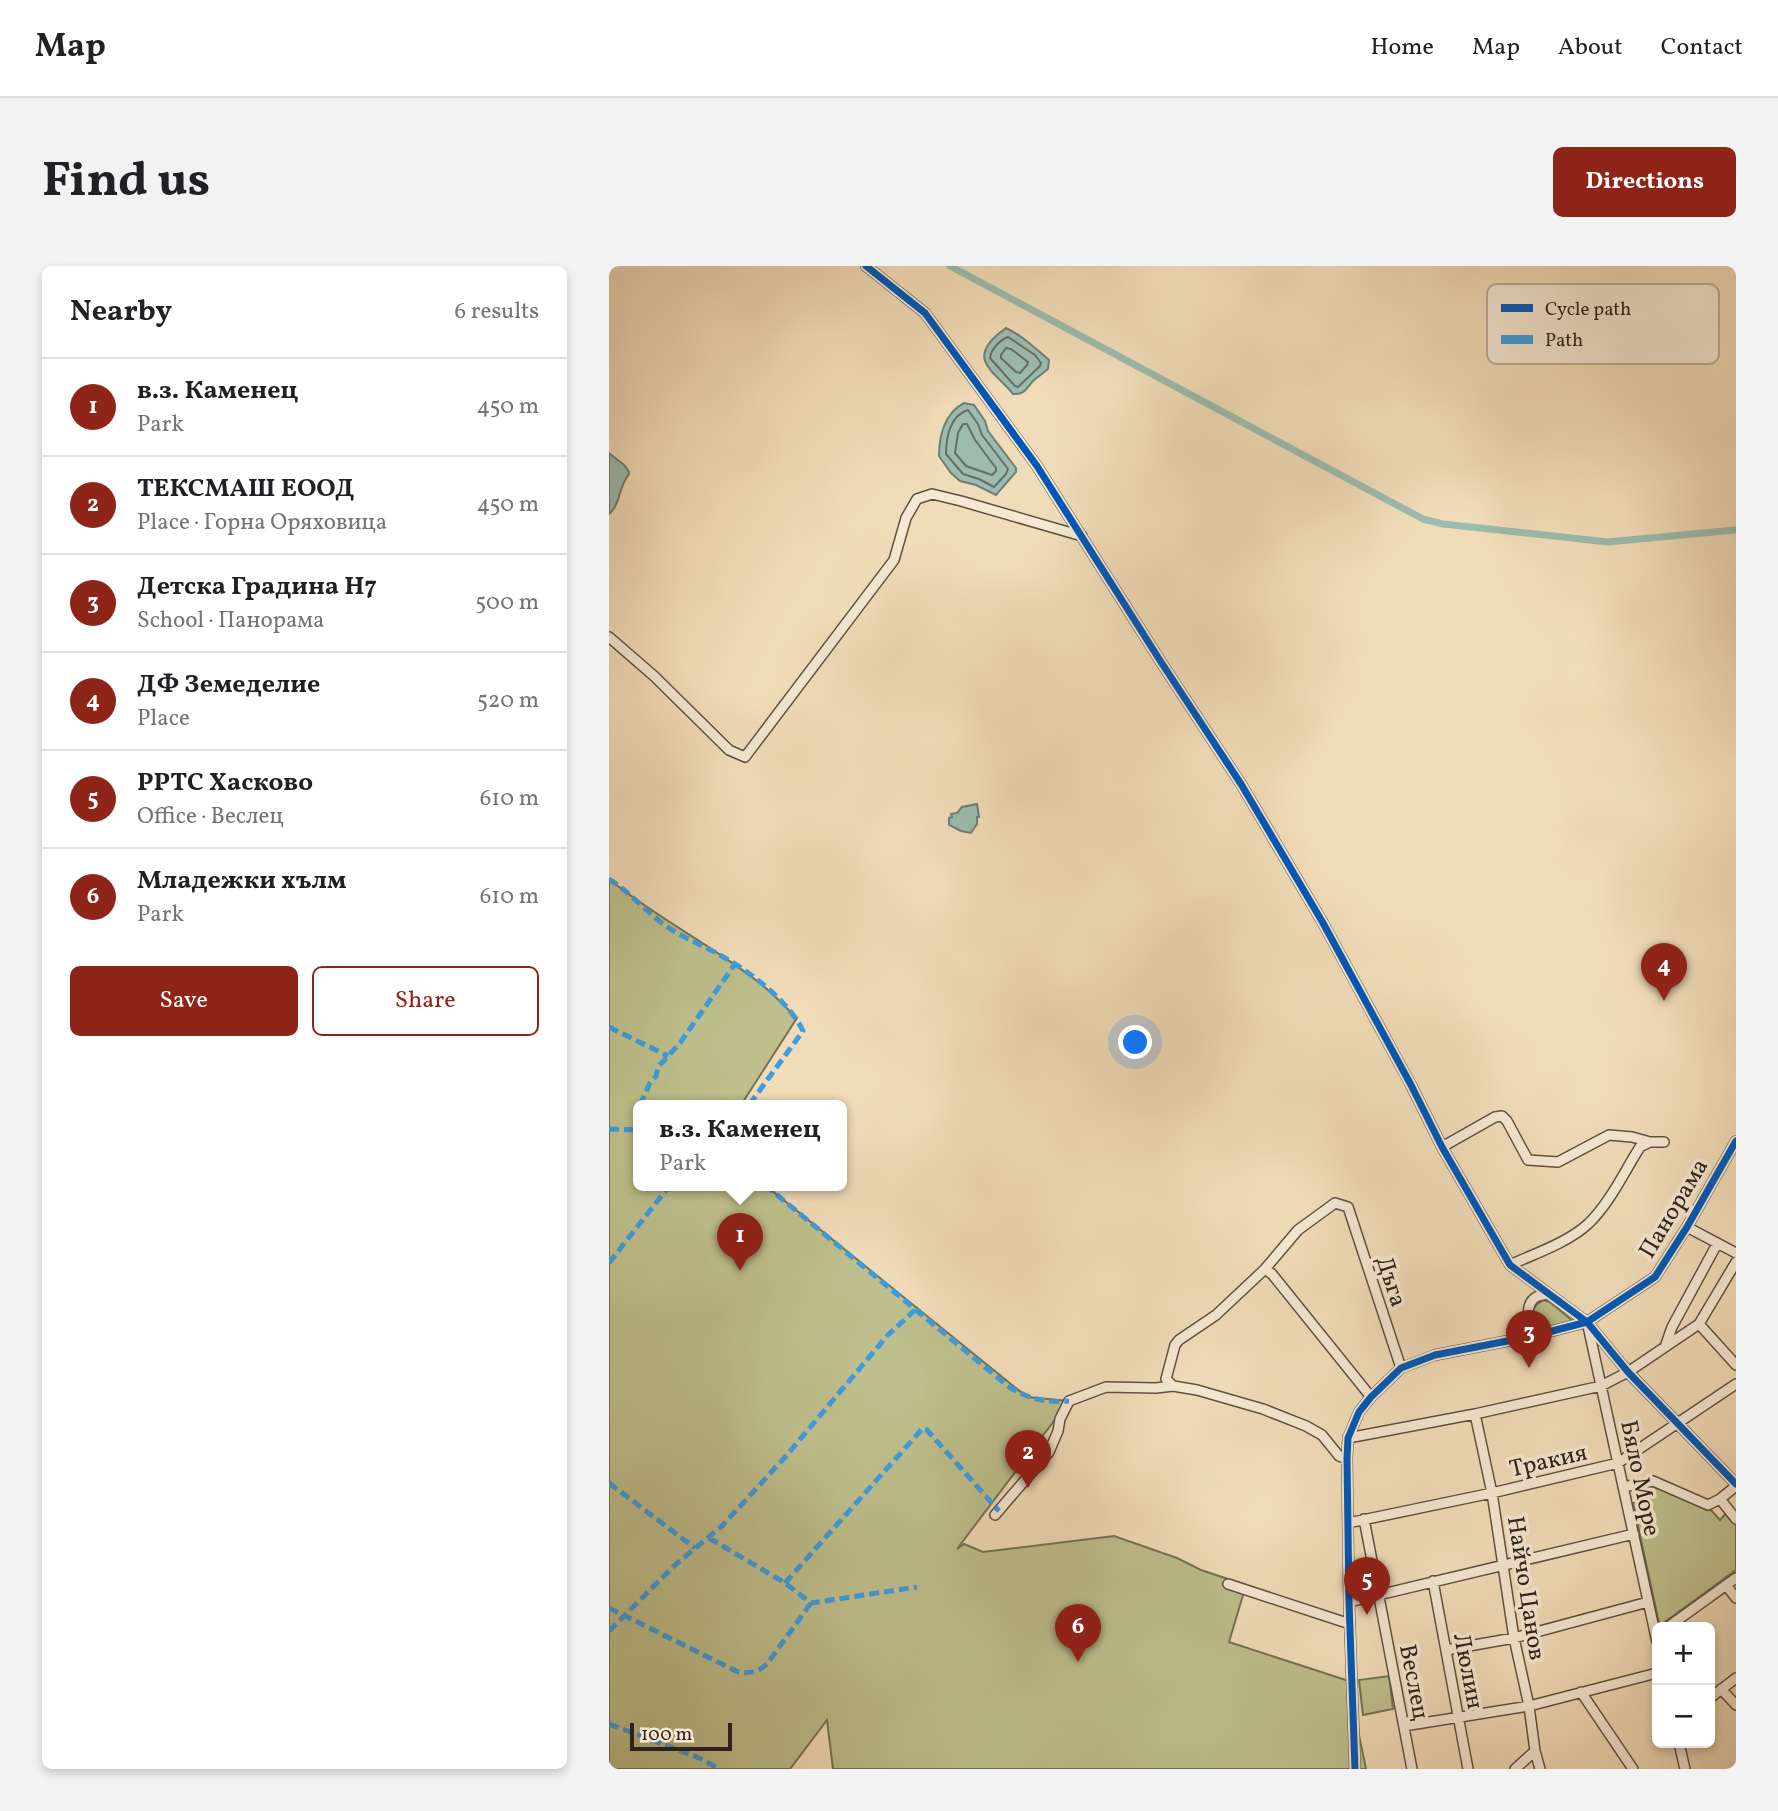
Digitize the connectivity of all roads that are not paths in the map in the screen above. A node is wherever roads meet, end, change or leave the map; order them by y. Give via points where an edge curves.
1 (866, 266) edge
2 (1082, 536) junction
3 (609, 637) edge
4 (1736, 1141) edge
5 (1650, 1142) junction
6 (1664, 1142) dead end
7 (1442, 1147) junction
8 (1687, 1227) junction
9 (1717, 1244) junction
10 (1736, 1253) edge
11 (1736, 1262) edge
12 (1510, 1265) junction
13 (1265, 1269) junction
14 (1548, 1294) junction
15 (1587, 1322) junction
16 (1699, 1324) junction
17 (1533, 1336) junction
18 (1665, 1347) junction
19 (1736, 1365) edge
20 (1401, 1368) junction
21 (1628, 1372) junction
22 (1736, 1384) edge
23 (1173, 1386) junction
24 (1601, 1386) junction
25 (1371, 1397) junction
26 (1475, 1414) junction
27 (1678, 1424) junction
28 (1348, 1438) junction
29 (1347, 1459) junction
30 (1618, 1464) junction
31 (1736, 1485) edge
32 (1623, 1487) junction
33 (1492, 1493) junction
34 (1720, 1499) junction
35 (995, 1515) dead end
36 (1364, 1519) junction
37 (1736, 1519) edge
38 (1348, 1523) junction
39 (1634, 1534) junction
40 (1504, 1565) junction
41 (1736, 1578) edge
42 (1433, 1581) junction
43 (1228, 1584) dead end
44 (1726, 1585) junction
45 (1378, 1594) junction
46 (1736, 1598) edge
47 (1349, 1602) junction
48 (1649, 1602) junction
49 (1653, 1622) edge
50 (1675, 1622) edge
51 (1350, 1624) junction
52 (1514, 1637) junction
53 (1446, 1650) junction
54 (1652, 1674) edge
55 (1736, 1678) edge
56 (1721, 1689) junction
57 (1581, 1692) junction
58 (1715, 1694) edge
59 (1736, 1705) edge
60 (1529, 1706) junction
61 (1458, 1717) junction
62 (1404, 1726) junction
63 (1680, 1748) edge
64 (1535, 1751) junction
65 (1355, 1769) edge
66 (1412, 1769) edge
67 (1468, 1769) edge
68 (1515, 1769) edge
69 (1540, 1769) edge
70 (1633, 1769) edge
71 (1685, 1769) edge

1 - 2 street via 925,313 1037,466
2 - 3 street via 942,496 917,499 906,518 894,561 745,757 729,750
2 - 7 street via 1241,784 1316,911
4 - 8 street, Панорама
5 - 6 street
5 - 7 street via 1609,1135 1558,1162 1528,1160 1502,1116
5 - 12 street via 1640,1147 1587,1225
7 - 12 street
8 - 9 street
8 - 15 street, Панорама via 1654,1277
9 - 10 street
9 - 18 street
11 - 16 street
12 - 14 street
13 - 20 street, Дъга via 1298,1230 1335,1203 1347,1206
13 - 23 street via 1216,1315 1175,1345 1166,1379
13 - 25 street
14 - 15 street
14 - 17 street via 1535,1297 1529,1305
15 - 17 street, Панорама
15 - 21 street
15 - 24 street, Бяло Море
16 - 18 street
16 - 19 street
17 - 20 street, Панорама via 1435,1355
18 - 21 street
20 - 25 street, Панорама
21 - 24 street
21 - 27 street
22 - 27 street, Тракия
23 - 29 street via 1292,1419 1322,1435
23 - 35 street via 1106,1387 1069,1401 1049,1452
24 - 26 street
24 - 30 street, Бяло Море
25 - 28 street, Панорама
26 - 28 street
26 - 33 street, Найчо Цанов
27 - 30 street, Тракия
27 - 31 street
28 - 29 street, Панорама
29 - 38 street, Панорама
30 - 32 street, Бяло Море
30 - 33 street, Тракия
31 - 34 street
32 - 34 street via 1653,1480 1708,1505
32 - 39 street, Бяло Море
33 - 36 street, Тракия
33 - 40 street, Найчо Цанов
34 - 37 street
36 - 38 street, Тракия
36 - 45 street, Веслец
38 - 47 street, Панорама
39 - 40 street
39 - 48 street, Бяло Море
40 - 42 street
40 - 52 street, Найчо Цанов
41 - 44 street
42 - 45 street
42 - 53 street, Люлин
43 - 51 street
44 - 46 street
44 - 50 street
45 - 47 street
45 - 62 street, Веслец
47 - 51 street, Панорама
48 - 49 street, Бяло Море
48 - 52 street
51 - 65 street, Панорама
52 - 53 street
52 - 60 street, Найчо Цанов
53 - 61 street, Люлин
54 - 57 street
55 - 56 street
56 - 58 street
56 - 59 street
57 - 60 street
57 - 70 street
60 - 61 street
60 - 64 street, Найчо Цанов
61 - 62 street
61 - 67 street, Люлин
62 - 66 street, Веслец
63 - 71 street
64 - 68 street
64 - 69 street, Найчо Цанов

